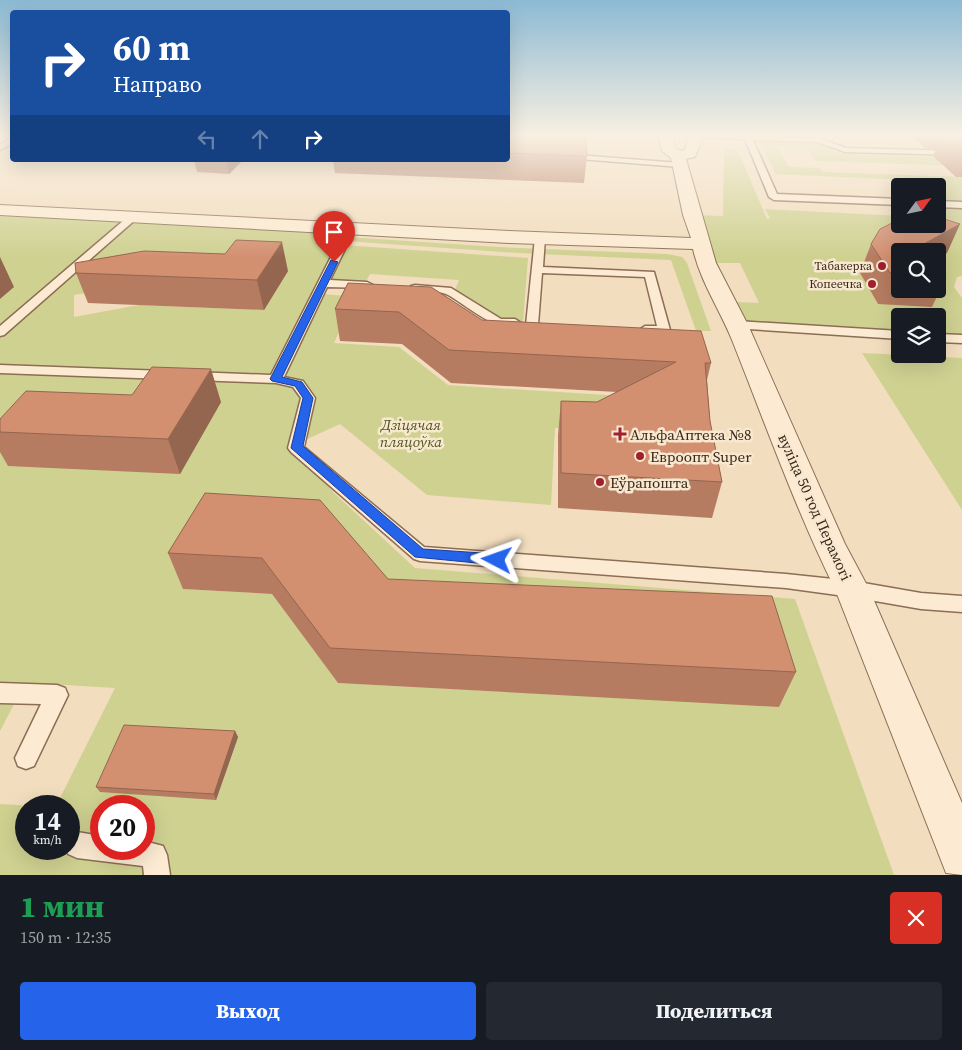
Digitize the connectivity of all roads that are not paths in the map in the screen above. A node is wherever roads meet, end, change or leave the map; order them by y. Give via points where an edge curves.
1 (687, 176) edge
2 (765, 176) edge
3 (891, 202) edge
4 (946, 204) edge
5 (962, 205) edge
6 (0, 210) edge
7 (133, 218) junction
8 (336, 228) junction
9 (540, 238) junction
10 (701, 244) junction
11 (537, 270) junction
12 (323, 283) junction
13 (384, 286) edge
14 (402, 288) edge
15 (737, 325) junction
16 (636, 329) edge
17 (0, 332) edge
18 (891, 334) edge
19 (946, 338) edge
20 (962, 339) edge
21 (0, 369) edge
22 (276, 379) junction
23 (852, 589) junction
24 (962, 604) edge
25 (0, 693) edge
26 (26, 758) dead end
27 (962, 857) edge
28 (155, 860) edge
29 (157, 875) edge

1 - 10 street, вуліца 50 год Перамогі via 692,215
2 - 3 lane via 774,197
4 - 5 lane
6 - 7 street
7 - 8 street
7 - 17 lane
8 - 9 street
8 - 12 lane via 342,245
9 - 10 street
9 - 11 lane
10 - 15 street, вуліца 50 год Перамогі via 706,263
11 - 14 lane via 537,325 498,322 447,290
11 - 16 lane via 650,274 664,330
12 - 13 lane
12 - 22 lane
15 - 18 lane
15 - 23 street, вуліца 50 год Перамогі via 829,544
19 - 20 lane
21 - 22 lane
22 - 23 lane via 298,384 308,398 296,448 420,554 786,581
23 - 24 lane via 921,601
23 - 27 street, вуліца 50 год Перамогі
25 - 26 lane via 58,695
28 - 29 lane

